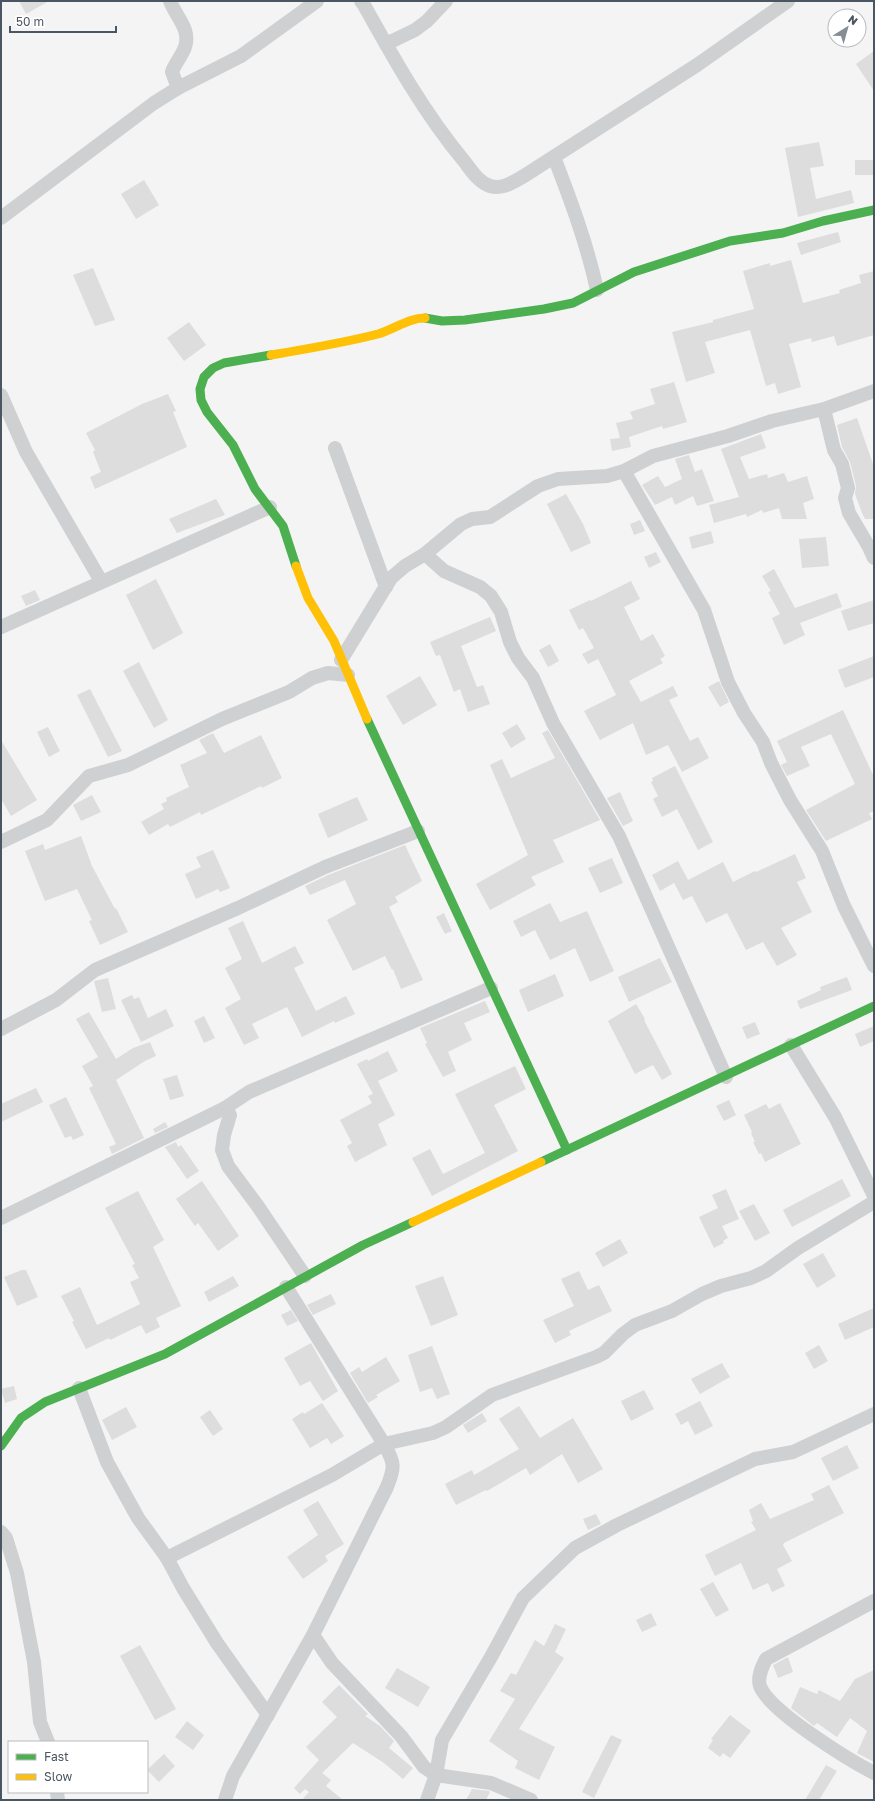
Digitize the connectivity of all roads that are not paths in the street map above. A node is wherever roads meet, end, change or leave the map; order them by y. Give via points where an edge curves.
1 (170, 1) edge
2 (317, 1) edge
3 (360, 1) edge
4 (446, 1) edge
5 (788, 1) edge
6 (386, 44) junction
7 (178, 88) junction
8 (554, 157) junction
9 (874, 210) edge
10 (1, 218) edge
11 (597, 290) junction
12 (874, 391) edge
13 (1, 395) edge
14 (824, 410) junction
15 (335, 448) dead end
16 (624, 471) junction
17 (270, 507) junction
18 (425, 554) junction
19 (874, 558) edge
20 (101, 582) junction
21 (386, 587) junction
22 (1, 627) edge
23 (340, 660) junction
24 (348, 675) junction
25 (418, 831) junction
26 (1, 842) edge
27 (874, 966) edge
28 (491, 988) junction
29 (874, 1006) edge
30 (1, 1029) edge
31 (791, 1045) junction
32 (726, 1077) junction
33 (225, 1108) junction
34 (567, 1150) junction
35 (874, 1196) edge
36 (874, 1202) edge
37 (1, 1218) edge
38 (305, 1276) junction
39 (286, 1287) junction
40 (79, 1388) junction
41 (874, 1414) edge
42 (384, 1444) junction
43 (1, 1446) edge
44 (1, 1532) edge
45 (167, 1558) junction
46 (874, 1601) edge
47 (313, 1635) junction
48 (268, 1715) junction
49 (48, 1741) edge
50 (874, 1773) edge
51 (436, 1775) junction
52 (225, 1800) edge
53 (427, 1800) edge
54 (531, 1800) edge

1 - 7 street via 184,25 187,36 185,48 172,72
2 - 7 street via 241,56
3 - 6 street
4 - 6 street via 415,30
5 - 8 street via 697,65
6 - 8 street via 442,135 480,181 491,186 503,187
7 - 10 street via 154,103
8 - 11 street via 577,217
9 - 11 street via 783,233 730,241 634,272
11 - 17 street via 574,303 544,309 465,320 415,318 381,333 213,368 204,377 200,389 201,400 207,412 233,445 255,489
12 - 14 street
13 - 20 street via 26,452
14 - 16 street via 772,421 653,456
14 - 19 street via 834,450 842,464 848,488 845,498 849,513
15 - 21 street
16 - 18 street via 607,476 558,479 538,486 490,517 472,519 461,524
16 - 27 street via 704,610 728,682 763,742 790,800 822,851 844,906
17 - 20 street
17 - 23 street via 283,526 299,577 308,598 334,641
18 - 21 street via 405,566 391,578
18 - 32 street via 444,571 480,587 491,596 501,612 518,658 534,678 553,723 619,836
20 - 22 street
21 - 23 street
23 - 24 street
24 - 25 street
24 - 26 street via 328,673 312,678 288,692 222,719 128,765 89,776 47,820
25 - 28 street
25 - 30 street via 325,867 95,970 56,1000
28 - 33 street via 249,1092
28 - 34 street
29 - 31 street
31 - 32 street
31 - 35 street via 835,1117
32 - 34 street
33 - 37 street
33 - 38 street via 230,1115 222,1150 228,1166
34 - 38 street via 363,1245
36 - 42 street via 798,1248 766,1271 721,1286 672,1311 635,1325 596,1357 492,1395 433,1433
38 - 39 street
39 - 40 street via 165,1354
39 - 42 street
40 - 43 street via 45,1402 21,1418
40 - 45 street via 107,1462 138,1518
41 - 51 street via 793,1452 755,1459 635,1515 575,1548 523,1598 492,1657 442,1740
42 - 45 street via 332,1475
42 - 47 street via 393,1460 394,1470
44 - 49 street via 6,1538 17,1573 34,1662 40,1722
45 - 48 street via 217,1643
46 - 50 street via 766,1660 760,1671 759,1685 767,1698 824,1743
47 - 48 street
47 - 51 street via 332,1663 401,1736 424,1767
48 - 52 street via 233,1776
51 - 53 street
51 - 54 street via 491,1783

